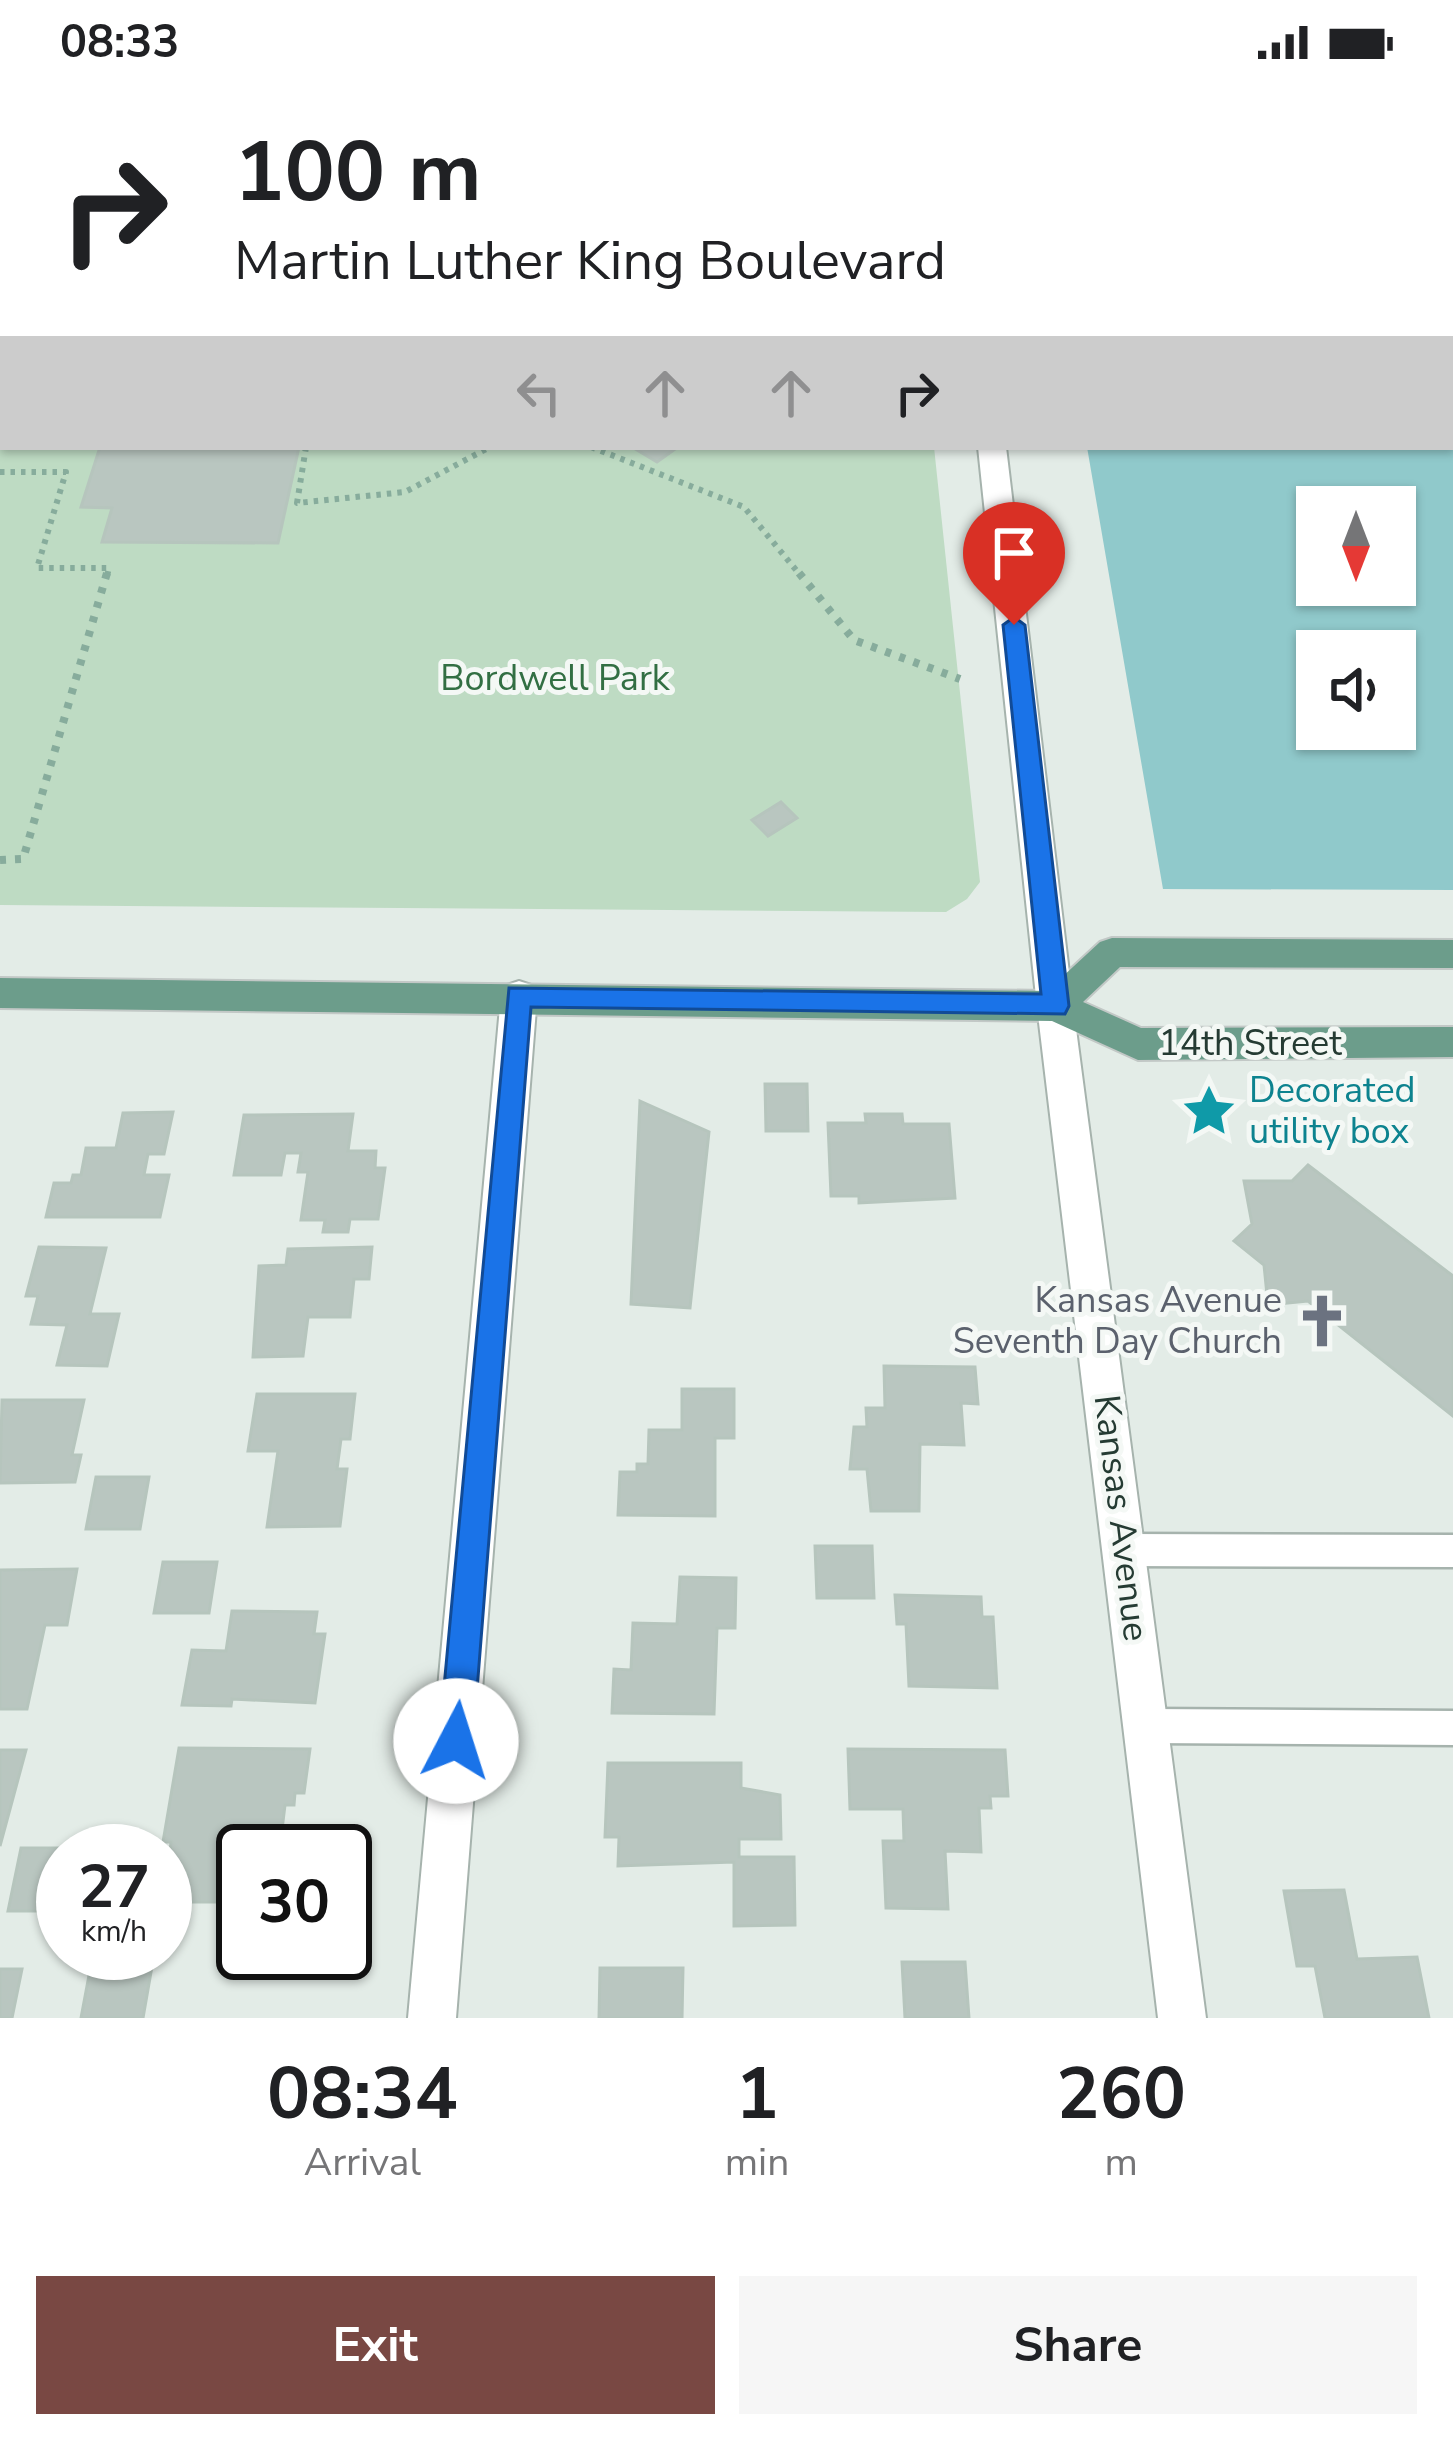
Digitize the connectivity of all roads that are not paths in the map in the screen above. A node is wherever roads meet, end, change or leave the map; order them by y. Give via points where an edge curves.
1 (992, 450) edge
2 (1453, 954) edge
3 (0, 993) edge
4 (518, 996) junction
5 (1055, 1006) junction
6 (1453, 1042) edge
7 (1125, 1550) junction
8 (1453, 1551) edge
9 (1148, 1726) junction
10 (1453, 1728) edge
11 (432, 2018) edge
12 (1182, 2018) edge

1 - 5 street, Kansas Avenue
2 - 5 main road via 1112,952
3 - 4 main road
4 - 5 main road
4 - 11 street
5 - 6 main road, 14th Street via 1138,1044
5 - 7 street, Kansas Avenue
7 - 8 lane
7 - 9 street, Kansas Avenue
9 - 10 lane
9 - 12 street, Kansas Avenue

